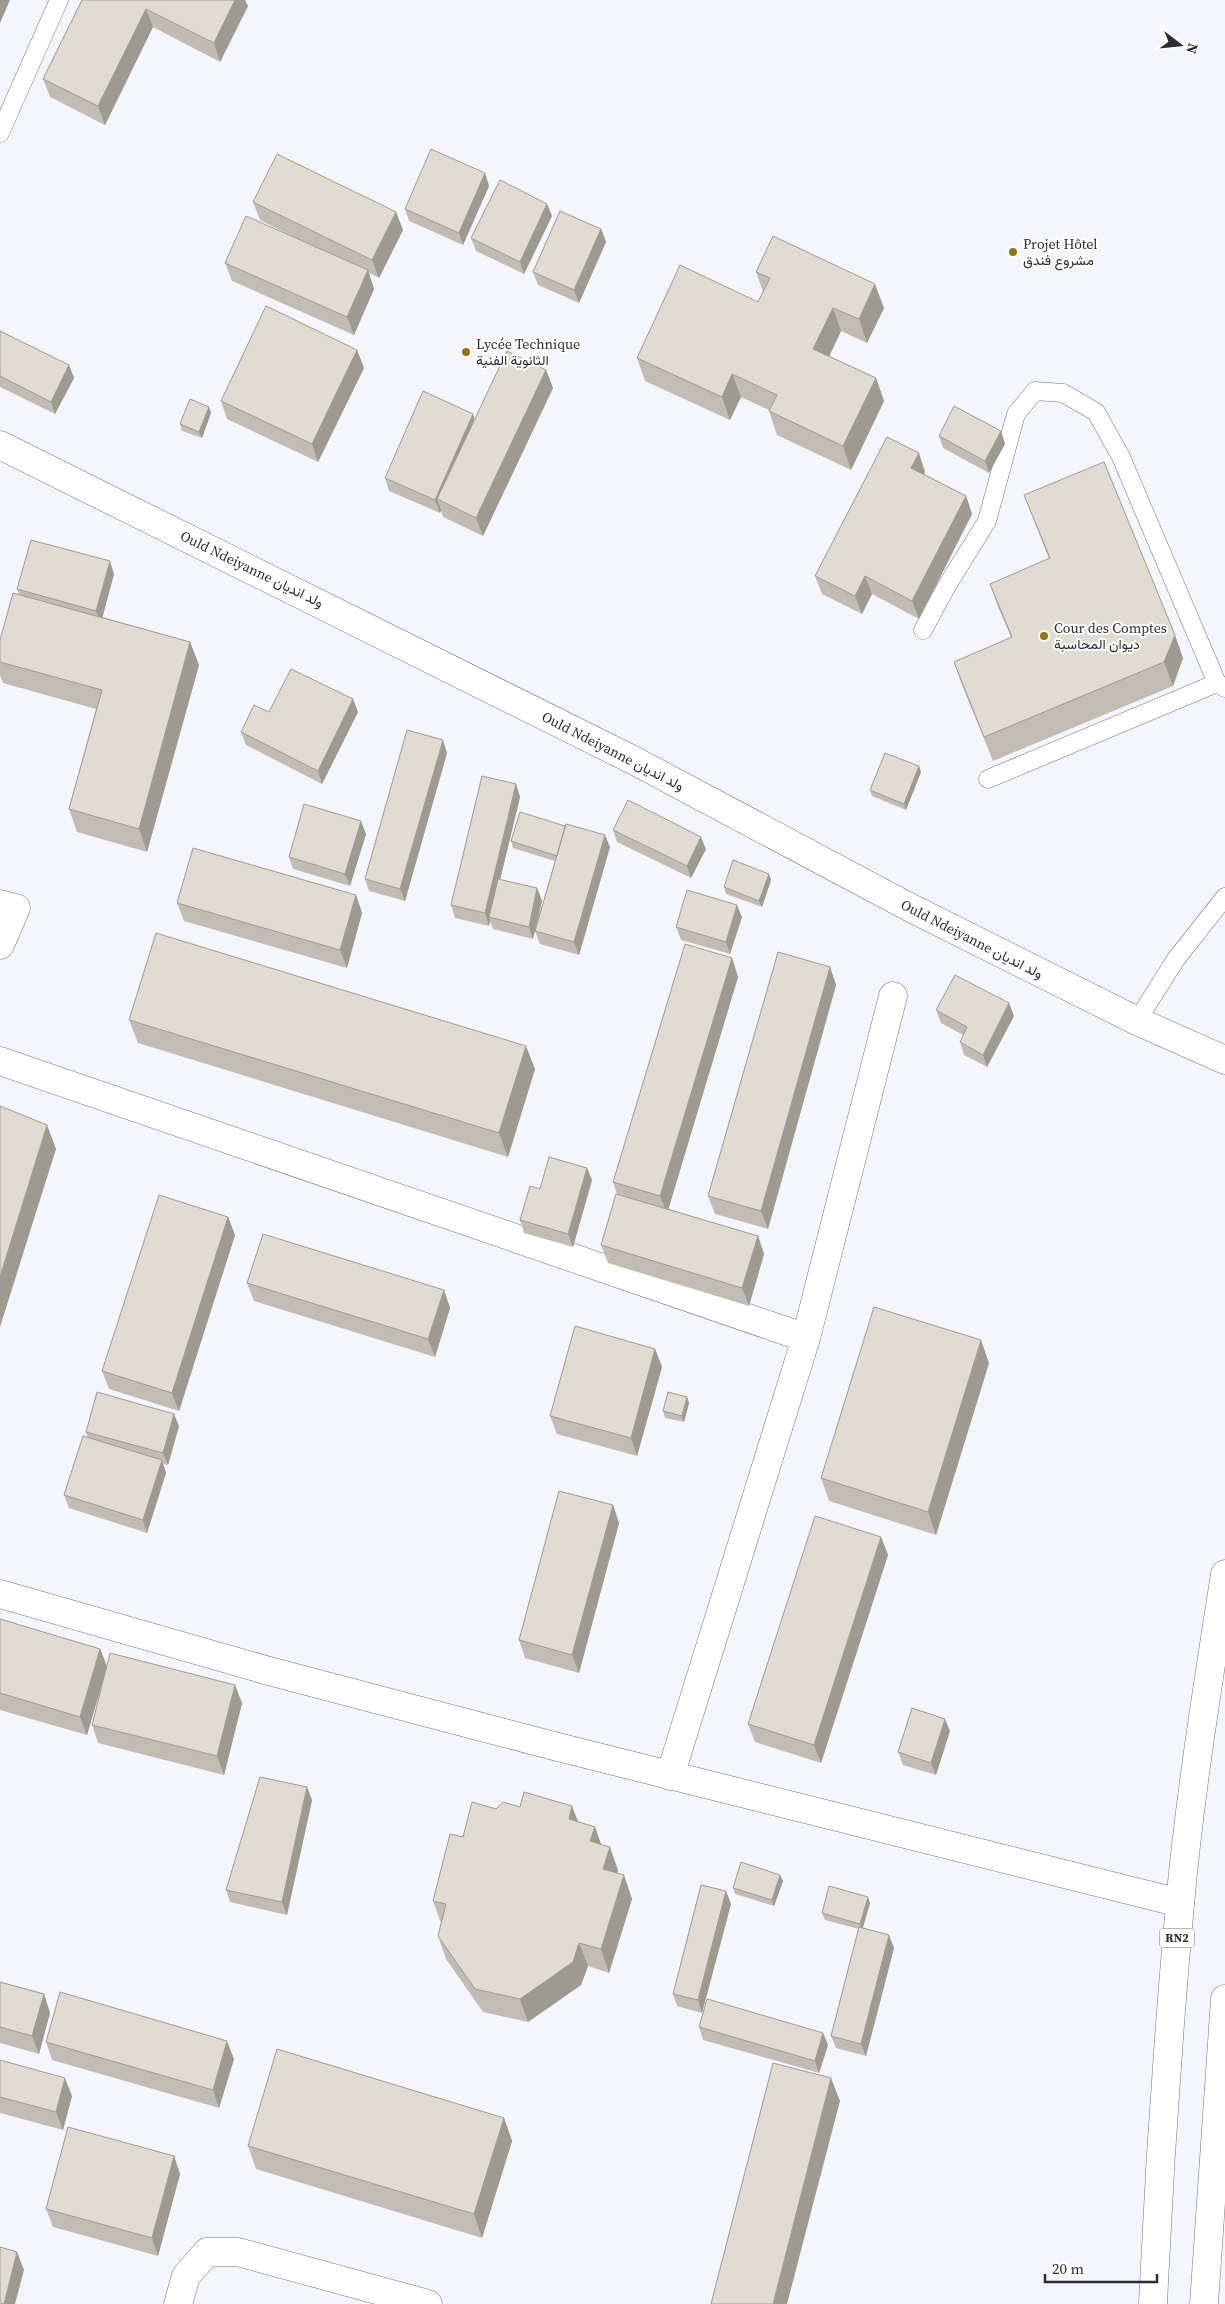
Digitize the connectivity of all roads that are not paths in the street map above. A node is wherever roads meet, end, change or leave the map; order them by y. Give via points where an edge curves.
1 (59, 0) edge
2 (0, 133) edge
3 (0, 445) edge
4 (923, 630) dead end
5 (1221, 686) edge
6 (988, 778) dead end
7 (1225, 897) edge
8 (0, 904) edge
9 (0, 945) edge
10 (893, 996) dead end
11 (1137, 1021) junction
12 (1225, 1060) edge
13 (0, 1061) edge
14 (806, 1338) junction
15 (1225, 1574) edge
16 (0, 1594) edge
17 (670, 1776) junction
18 (1180, 1903) junction
19 (1225, 1999) edge
20 (1223, 2064) edge
21 (178, 2304) edge
22 (428, 2304) edge
23 (1154, 2304) edge
24 (1204, 2304) edge

1 - 2 lane
3 - 11 main road, Ould Ndeiyanne ولد انديان via 624,756 909,907
4 - 5 lane via 987,521 1016,414 1035,391 1063,393 1096,412 1121,457
5 - 6 lane
7 - 11 lane via 1176,959
8 - 9 main road via 16,908
10 - 14 main road
11 - 12 main road, Ould Ndeiyanne ولد انديان
13 - 14 main road
14 - 17 main road
15 - 18 main road, RN2 via 1203,1711
16 - 17 main road via 270,1671
17 - 18 main road
18 - 23 main road, RN2 via 1159,2167
19 - 20 main road
20 - 24 main road
21 - 22 main road via 186,2276 207,2252 238,2252

